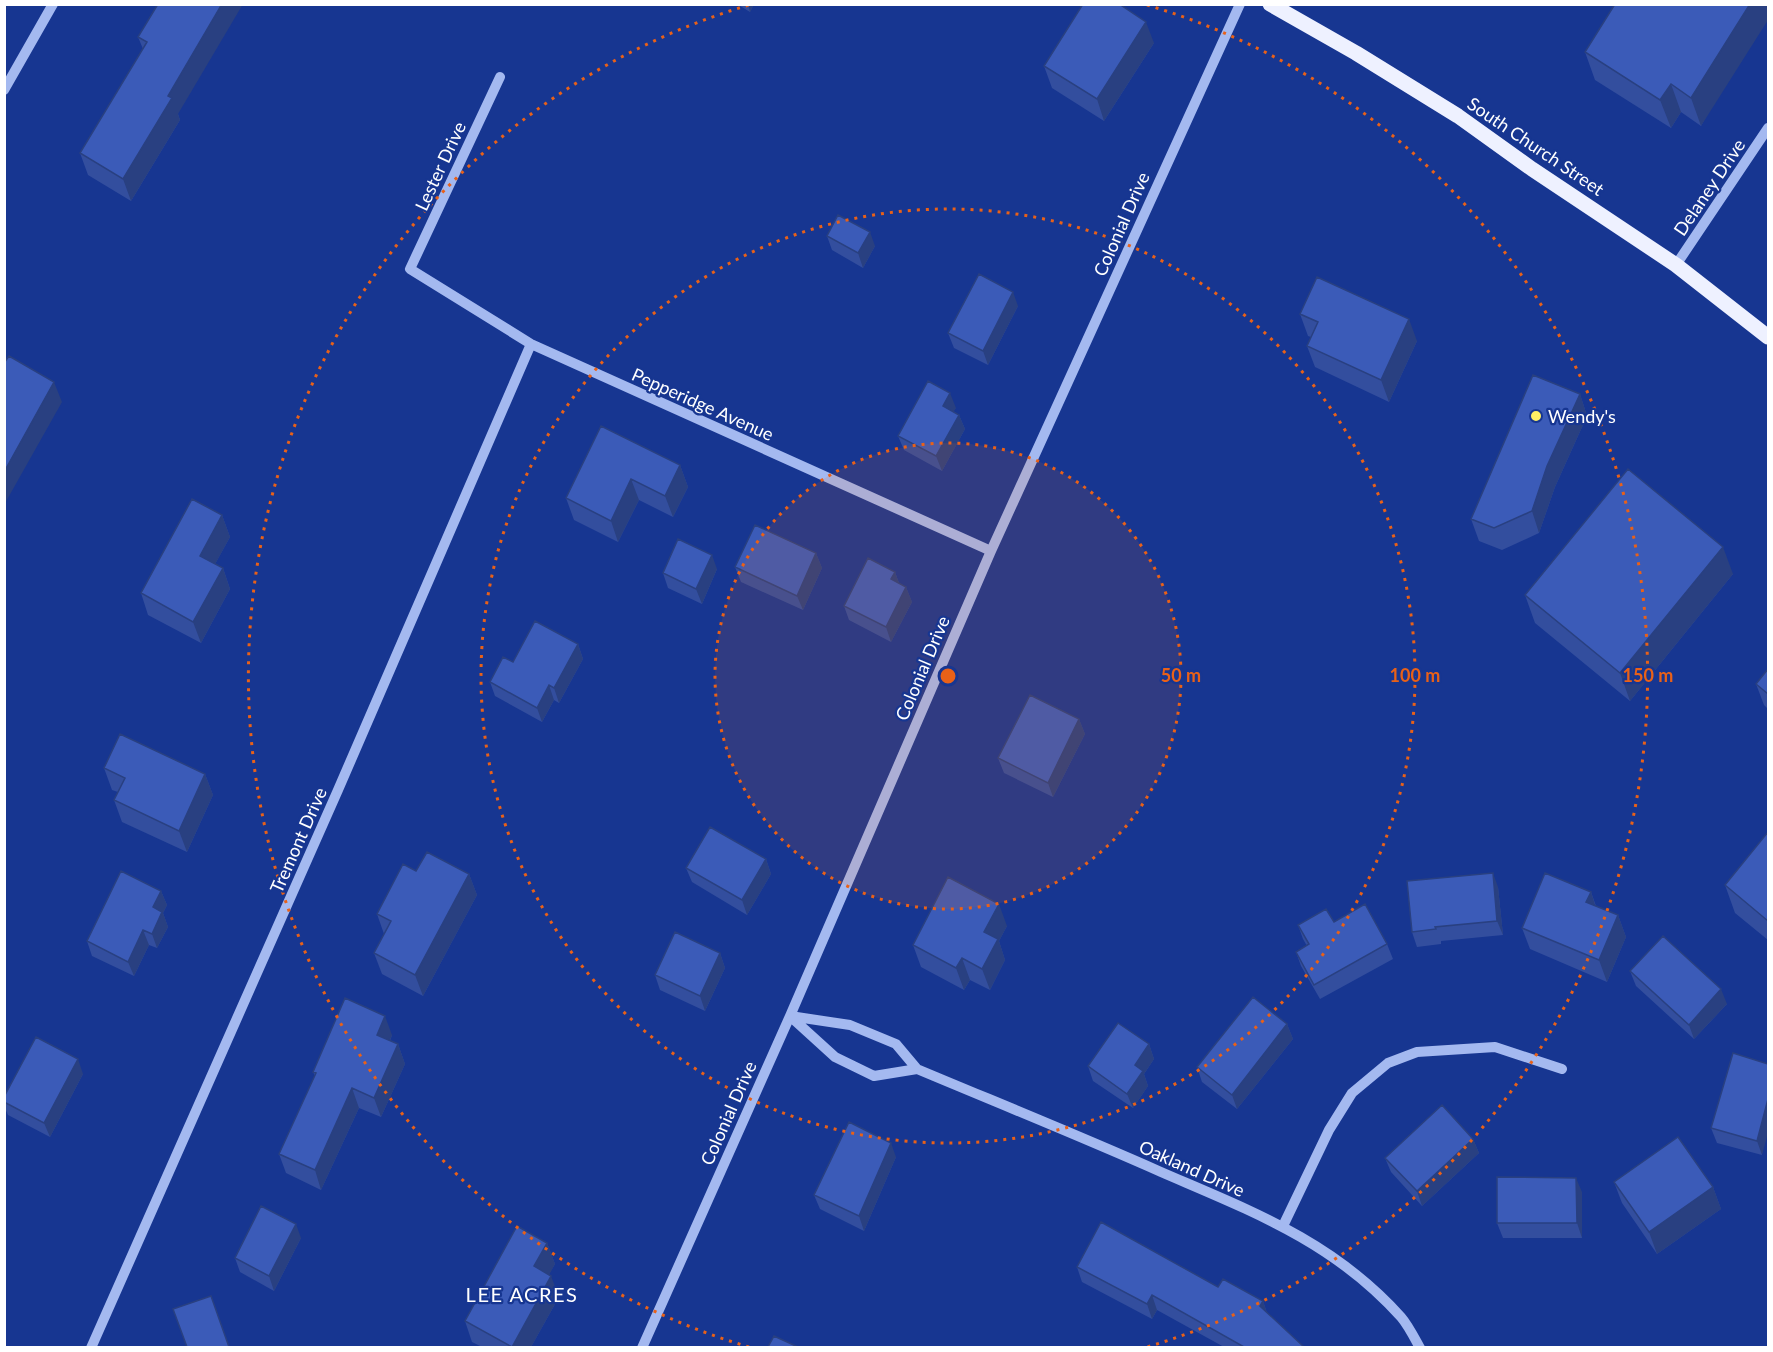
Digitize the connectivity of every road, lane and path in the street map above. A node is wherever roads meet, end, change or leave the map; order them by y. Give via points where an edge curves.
1 (52, 4) edge
2 (1240, 4) edge
3 (1270, 4) edge
4 (500, 77) dead end
5 (4, 90) edge
6 (1768, 128) edge
7 (1677, 265) junction
8 (410, 269) joint
9 (1768, 337) edge
10 (531, 344) junction
11 (991, 551) junction
12 (790, 1016) junction
13 (916, 1069) junction
14 (1562, 1069) dead end
15 (1283, 1226) junction
16 (91, 1347) edge
17 (642, 1347) edge
18 (1420, 1347) edge

1 - 5 street
2 - 11 street, Colonial Drive
3 - 7 main road, South Church Street via 1458,116
4 - 8 street, Lester Drive
6 - 7 street, Delaney Drive
7 - 9 main road, South Church Street
8 - 10 street, Pepperidge Avenue
10 - 11 street, Pepperidge Avenue
10 - 16 street, Tremont Drive
11 - 12 street, Colonial Drive
12 - 13 street, Oakland Drive via 860,1028 896,1044
12 - 13 street via 835,1057 874,1076
12 - 17 street, Colonial Drive
13 - 15 street, Oakland Drive
14 - 15 street via 1495,1047 1417,1052 1388,1064 1352,1093 1329,1130
15 - 18 street, Oakland Drive via 1357,1274 1402,1318

